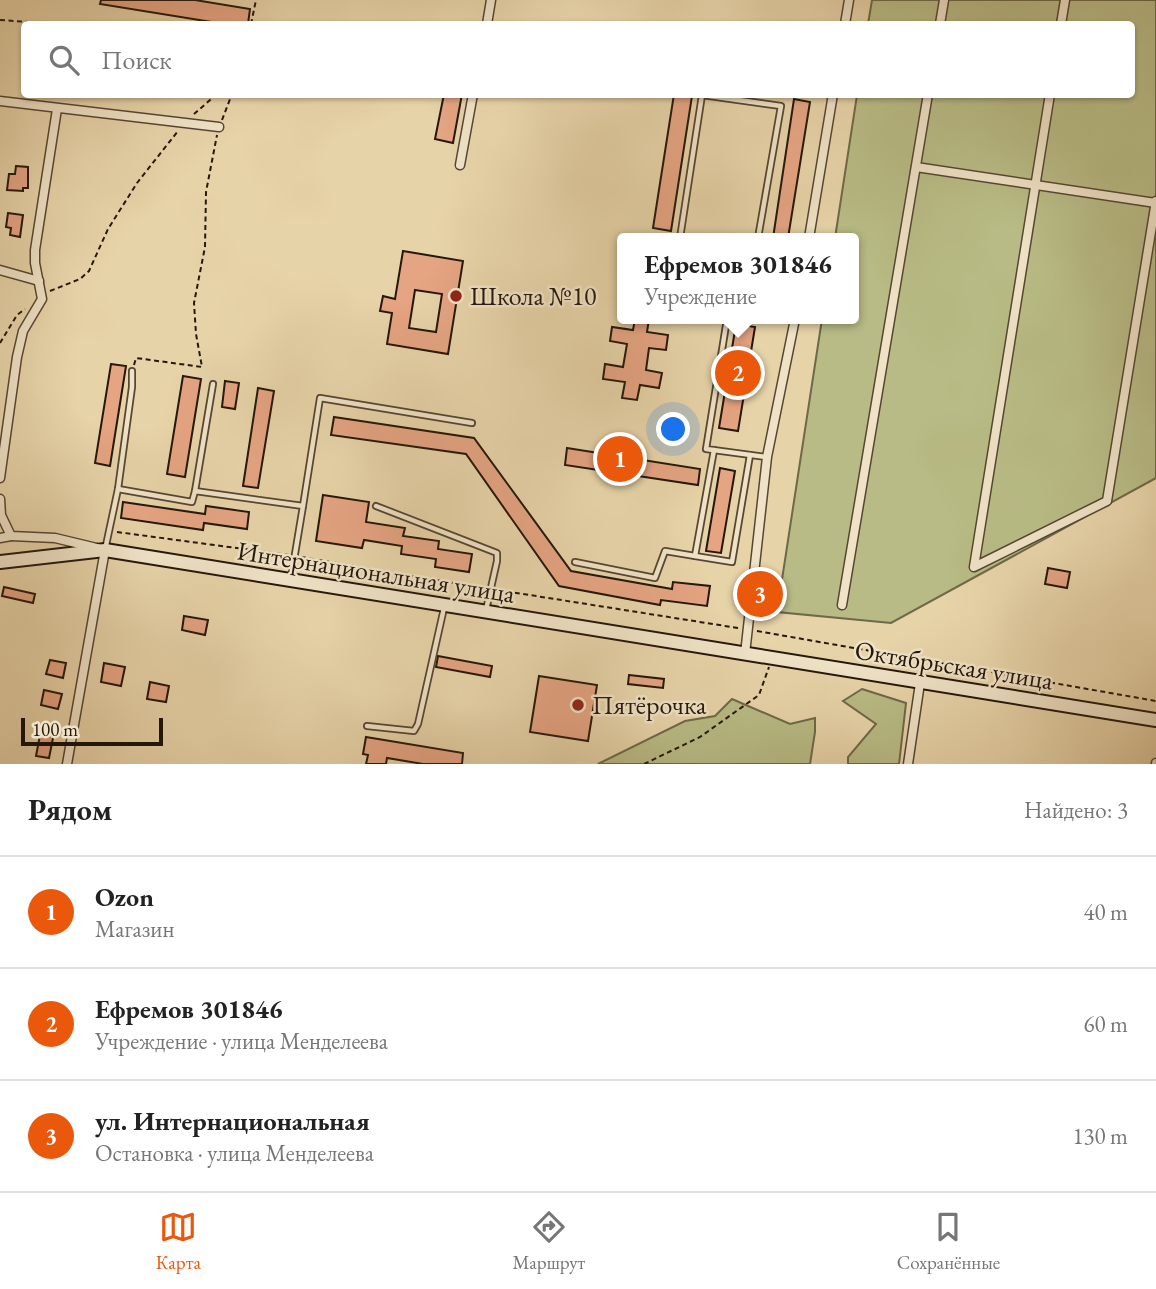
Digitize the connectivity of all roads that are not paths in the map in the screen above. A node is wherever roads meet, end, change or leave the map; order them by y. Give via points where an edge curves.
1 (491, 0) edge
2 (849, 0) edge
3 (944, 0) edge
4 (1065, 0) edge
5 (488, 21) edge
6 (846, 21) edge
7 (940, 21) edge
8 (1062, 21) edge
9 (472, 98) edge
10 (702, 98) edge
11 (724, 98) edge
12 (832, 98) edge
13 (927, 98) edge
14 (1049, 98) edge
15 (0, 101) edge
16 (57, 109) junction
17 (219, 127) road end
18 (460, 165) dead end
19 (916, 167) junction
20 (1036, 184) junction
21 (1156, 202) edge
22 (681, 233) edge
23 (759, 233) edge
24 (810, 233) edge
25 (0, 270) edge
26 (39, 281) junction
27 (726, 324) edge
28 (794, 324) edge
29 (132, 371) road end
30 (213, 384) dead end
31 (472, 423) dead end
32 (4, 429) edge
33 (714, 450) junction
34 (750, 455) junction
35 (767, 457) junction
36 (0, 478) edge
37 (118, 489) junction
38 (195, 491) junction
39 (0, 499) edge
40 (303, 506) junction
41 (376, 506) dead end
42 (0, 507) edge
43 (11, 536) junction
44 (0, 538) edge
45 (105, 550) junction
46 (695, 556) junction
47 (0, 562) edge
48 (575, 562) dead end
49 (290, 582) junction
50 (842, 605) dead end
51 (445, 607) junction
52 (486, 614) junction
53 (745, 654) junction
54 (920, 682) junction
55 (1156, 720) edge
56 (367, 726) dead end
57 (67, 764) edge
58 (908, 764) edge

1 - 5 street
2 - 6 street
3 - 7 street
4 - 8 street
9 - 18 street
10 - 22 lane
11 - 23 lane via 781,106
12 - 24 street
13 - 19 street
14 - 20 street
15 - 16 street
16 - 17 street
16 - 26 street via 35,250
19 - 20 street
19 - 50 street
20 - 21 street
20 - 21 street via 974,568 1107,501
25 - 26 street
26 - 32 street via 43,294 23,331
27 - 33 lane via 706,449
28 - 35 street
29 - 37 lane
30 - 38 lane
31 - 40 lane via 320,398
32 - 36 street
33 - 34 lane
33 - 46 lane
34 - 35 lane
34 - 46 lane via 732,562
35 - 53 street
37 - 38 lane via 192,502
37 - 45 lane
38 - 40 lane
39 - 42 street
40 - 49 lane
41 - 52 lane via 497,553
42 - 43 street
43 - 44 street
43 - 45 street via 55,538
45 - 47 street, Интернациональная улица
45 - 49 street, Интернациональная улица
45 - 57 street
46 - 48 lane via 665,551 655,578
49 - 51 street, Интернациональная улица
51 - 52 street, Интернациональная улица
51 - 56 lane via 414,731
52 - 53 street, Интернациональная улица
53 - 54 street, Октябрьская улица
54 - 55 street, Октябрьская улица
54 - 58 street

